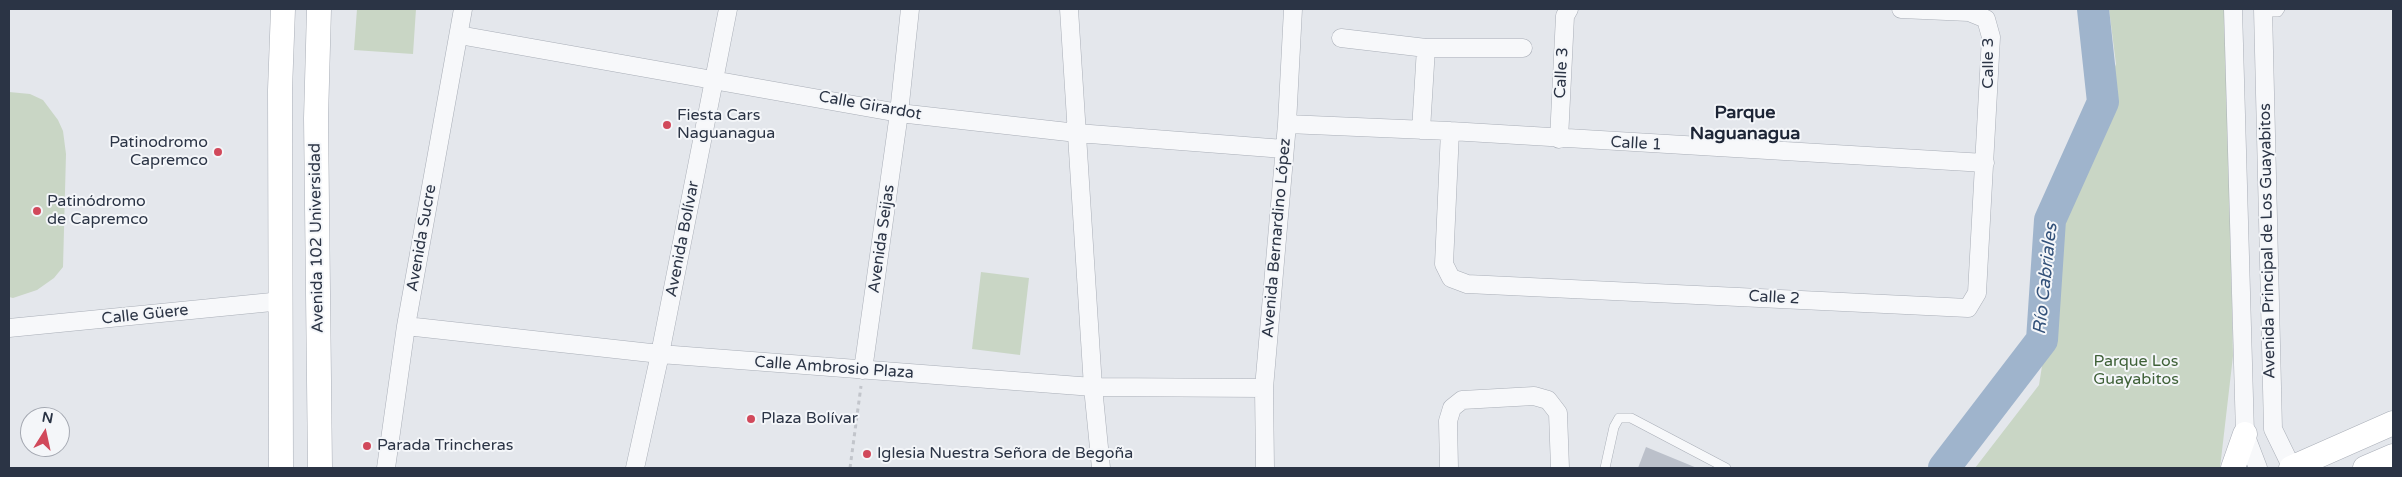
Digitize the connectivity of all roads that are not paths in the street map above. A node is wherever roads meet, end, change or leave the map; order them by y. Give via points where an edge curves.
1 (283, 9) edge
2 (320, 9) edge
3 (463, 9) edge
4 (728, 9) edge
5 (910, 9) edge
6 (1069, 9) edge
7 (1293, 9) edge
8 (1568, 9) edge
9 (1901, 9) edge
10 (2233, 9) edge
11 (2268, 10) edge
12 (459, 35) junction
13 (1341, 38) dead end
14 (1426, 48) junction
15 (1523, 48) dead end
16 (714, 78) junction
17 (899, 112) junction
18 (1287, 124) junction
19 (1421, 130) junction
20 (1450, 131) junction
21 (1077, 133) junction
22 (1558, 139) junction
23 (1284, 149) junction
24 (1986, 163) junction
25 (282, 301) junction
26 (406, 326) junction
27 (9, 328) edge
28 (660, 354) junction
29 (864, 370) junction
30 (1093, 387) junction
31 (1264, 388) junction
32 (2393, 423) edge
33 (2245, 434) junction
34 (2393, 456) edge
35 (280, 468) edge
36 (320, 468) edge
37 (386, 468) edge
38 (635, 468) edge
39 (1101, 468) edge
40 (1265, 468) edge
41 (1449, 468) edge
42 (1560, 468) edge
43 (1605, 468) edge
44 (1726, 468) edge
45 (2232, 468) edge
46 (2258, 468) edge
47 (2291, 468) edge
48 (2365, 468) edge

1 - 25 main road via 280,90
2 - 36 main road, Avenida 102 Universidad via 316,118
3 - 12 street, Avenida Sucre
4 - 16 street, Avenida Bolívar
5 - 17 street, Avenida Seijas
6 - 21 street
7 - 18 street, Avenida Bernardino López
8 - 22 street, Calle 3
9 - 24 street, Calle 3 via 1969,12 1986,19 1991,37
10 - 33 street, Avenida Principal de Los Guayabitos
11 - 47 street, Avenida Principal de Los Guayabitos via 2273,430
12 - 16 street, Calle Girardot
12 - 26 street, Avenida Sucre
13 - 14 street
14 - 15 street
14 - 19 street
16 - 17 street, Calle Girardot
16 - 28 street, Avenida Bolívar
17 - 21 street, Calle Girardot
17 - 29 street, Avenida Seijas
18 - 19 street, Calle 1
18 - 23 street, Avenida Bernardino López
19 - 20 street, Calle 1
20 - 22 street, Calle 1
20 - 24 street, Calle 2 via 1444,264 1450,278 1467,284 1968,308 1977,293
21 - 23 street, Calle Girardot
21 - 30 street
22 - 24 street, Calle 1
23 - 31 street, Avenida Bernardino López
25 - 27 street, Calle Güere
25 - 35 main road
26 - 28 street, Calle Ambrosio Plaza
26 - 37 street, Avenida Sucre
28 - 29 street, Calle Ambrosio Plaza
28 - 38 street, Avenida Bolívar
29 - 30 street, Calle Ambrosio Plaza
30 - 31 street, Calle Ambrosio Plaza
30 - 39 street
31 - 40 street, Avenida Bernardino López
32 - 47 main road
33 - 45 main road
33 - 46 street, Avenida Principal de Los Guayabitos
34 - 48 main road
41 - 42 street via 1448,421 1452,408 1462,400 1534,396 1548,400 1558,413
43 - 44 lane via 1614,427 1620,418 1631,418

